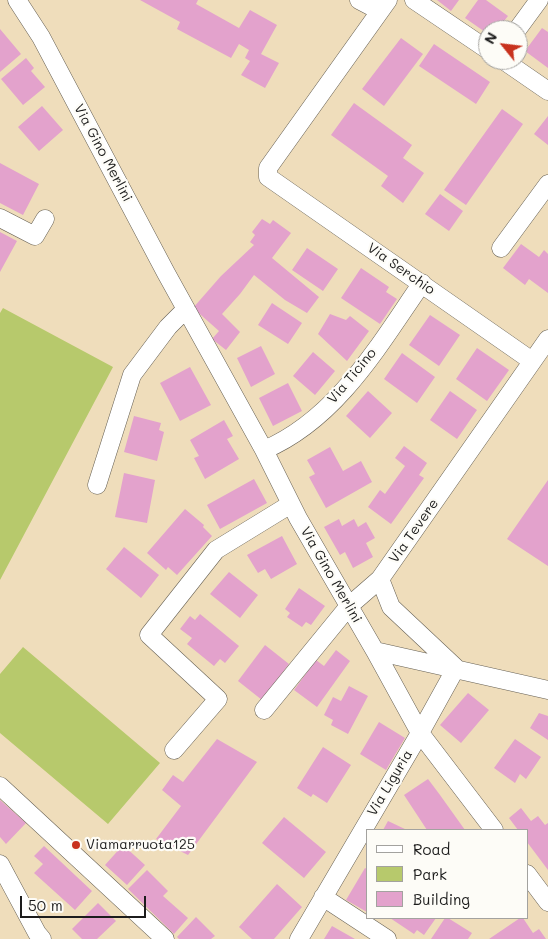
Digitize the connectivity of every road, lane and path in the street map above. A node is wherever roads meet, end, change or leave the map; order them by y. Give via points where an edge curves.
1 (17, 0) edge
2 (358, 0) edge
3 (414, 0) edge
4 (539, 0) edge
5 (384, 6) edge
6 (524, 20) edge
7 (478, 43) edge
8 (518, 70) edge
9 (548, 91) edge
10 (548, 184) edge
11 (0, 218) edge
12 (45, 219) dead end
13 (501, 248) dead end
14 (422, 283) junction
15 (186, 309) junction
16 (548, 339) edge
17 (532, 361) junction
18 (264, 450) junction
19 (97, 485) dead end
20 (292, 504) junction
21 (380, 579) junction
22 (349, 606) junction
23 (375, 651) junction
24 (456, 668) junction
25 (548, 690) edge
26 (264, 710) dead end
27 (420, 733) junction
28 (174, 750) dead end
29 (0, 786) edge
30 (493, 829) edge
31 (0, 864) edge
32 (528, 875) edge
33 (323, 897) junction
34 (548, 902) edge
35 (42, 939) edge
36 (165, 939) edge
37 (299, 939) edge
38 (387, 939) edge

1 - 15 street, Via Gino Merlini via 41,38
2 - 5 street
3 - 7 street
4 - 6 street
5 - 14 street, Via Serchio via 268,168 268,177
8 - 9 street
10 - 13 street
11 - 12 street via 35,236
14 - 17 street, Via Serchio
14 - 18 street, Via Ticino via 360,373 321,414
15 - 18 street, Via Gino Merlini
15 - 19 street via 168,327 132,375
16 - 17 street, Via Tevere
17 - 21 street, Via Tevere
18 - 20 street, Via Gino Merlini
20 - 22 street, Via Gino Merlini
20 - 28 street via 216,550 149,635 218,699
21 - 22 street, Via Tevere
21 - 24 street via 391,607
22 - 23 street, Via Gino Merlini
22 - 26 street, Via Tevere
23 - 24 street
23 - 27 street, Via Gino Merlini
24 - 25 street
24 - 27 street, Via Liguria
27 - 30 street, Via Gino Merlini
27 - 33 street, Via Liguria
29 - 36 street
31 - 35 street
32 - 34 street
33 - 37 street, Via Liguria
33 - 38 street

